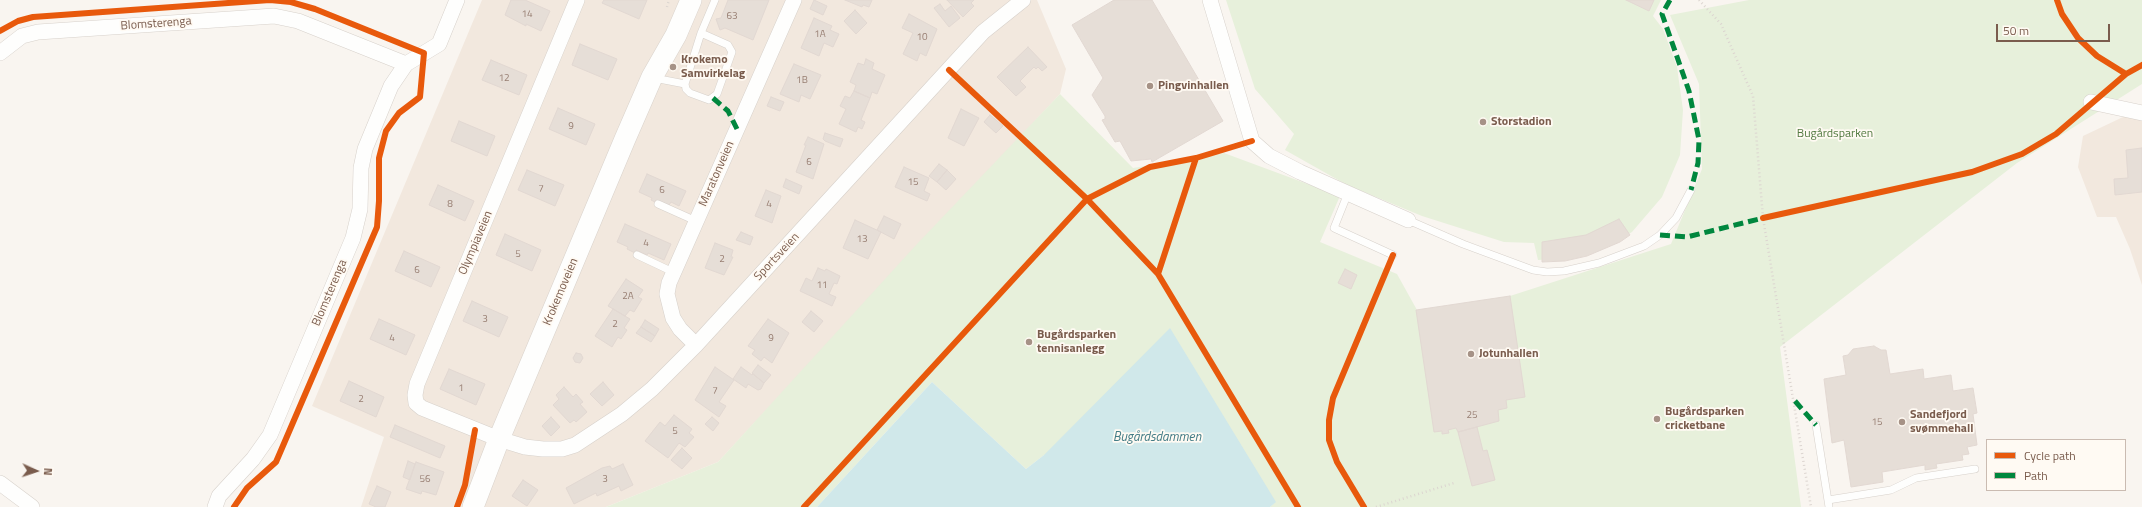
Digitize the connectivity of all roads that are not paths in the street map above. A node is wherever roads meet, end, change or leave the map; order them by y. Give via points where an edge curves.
1 (457, 0) edge
2 (577, 0) edge
3 (678, 0) edge
4 (692, 0) edge
5 (715, 0) edge
6 (794, 0) edge
7 (1023, 0) edge
8 (1210, 0) edge
9 (701, 33) junction
10 (0, 53) edge
11 (406, 64) junction
12 (652, 77) junction
13 (685, 84) junction
14 (2091, 102) dead end
15 (2142, 113) edge
16 (1691, 190) dead end
17 (1348, 193) junction
18 (658, 204) dead end
19 (1408, 220) joint
20 (696, 221) junction
21 (637, 255) dead end
22 (1393, 255) dead end
23 (673, 272) junction
24 (696, 345) junction
25 (1816, 425) dead end
26 (499, 439) junction
27 (1975, 469) dead end
28 (0, 482) edge
29 (1829, 504) edge
30 (32, 507) edge
31 (214, 507) edge
32 (473, 507) edge

1 - 11 street, Blomsterenga via 439,44
2 - 26 street, Olympiaveien via 416,390 416,403 422,408
3 - 12 main road, Krokemoveien
4 - 12 main road, Krokemoveien
5 - 9 lane
6 - 20 street, Maratonveien
7 - 24 street, Sportsveien via 983,32
8 - 17 street via 1252,141 1269,156
9 - 13 lane
9 - 13 lane via 728,45 732,57 713,98 706,100 690,93
10 - 11 street, Blomsterenga via 22,36 38,32 274,16 298,21
11 - 31 street, Blomsterenga via 391,86 365,149 361,168 360,209 353,238 270,435 253,459 219,496
12 - 13 lane
12 - 26 main road, Krokemoveien
14 - 15 street
16 - 19 lane via 1676,218 1644,246 1598,263 1564,271 1533,270
17 - 19 street
17 - 22 lane via 1334,228
18 - 20 lane
20 - 23 street, Maratonveien
21 - 23 lane
23 - 24 street, Maratonveien via 667,294 669,307 680,328
24 - 26 street, Sportsveien via 622,414 575,445 562,449 543,449 524,447
25 - 29 lane
26 - 32 main road, Krokemoveien
27 - 29 lane via 1916,478 1891,490
28 - 30 street

